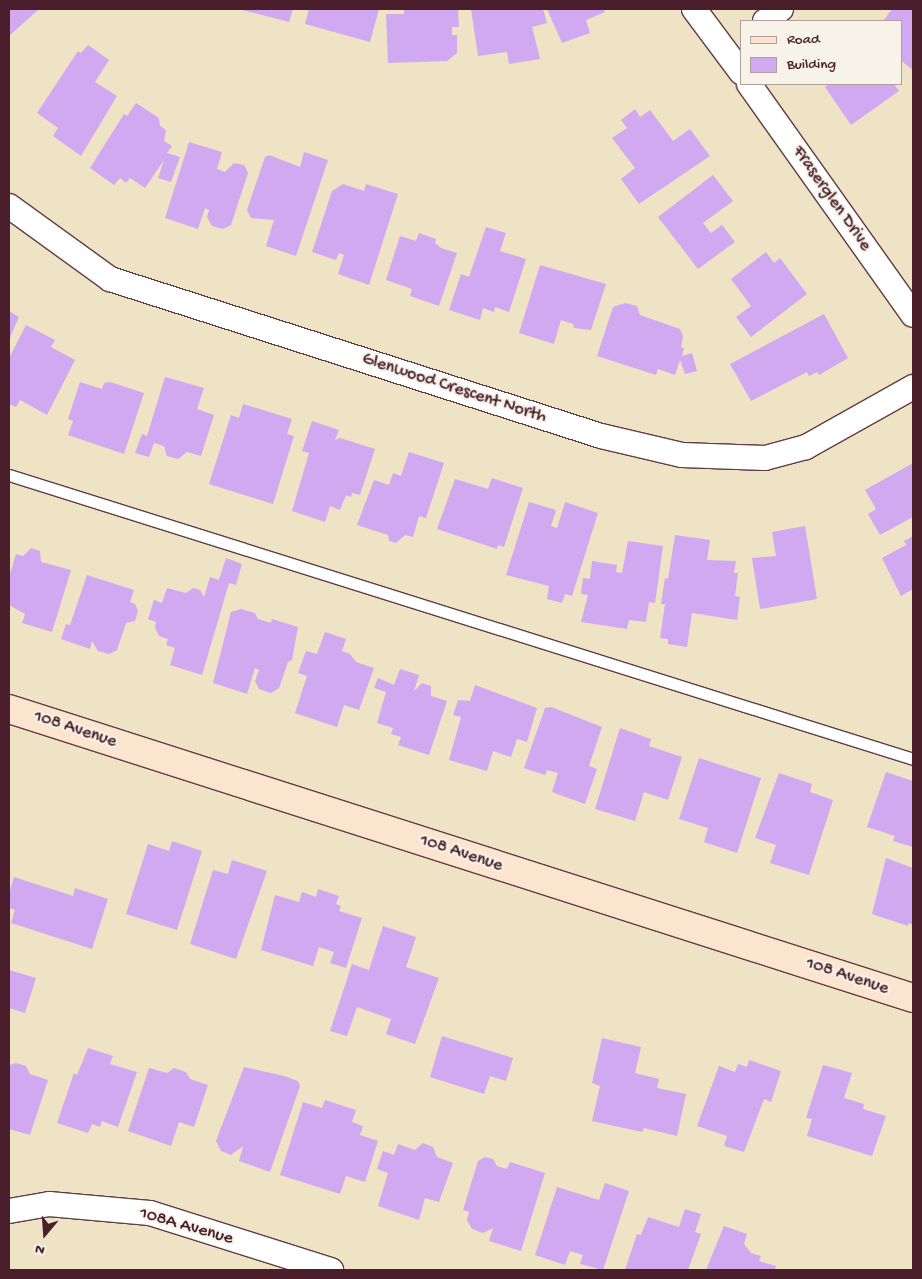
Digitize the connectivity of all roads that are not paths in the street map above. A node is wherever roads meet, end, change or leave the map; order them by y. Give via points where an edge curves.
1 (694, 9) edge
2 (781, 9) edge
3 (766, 20) edge
4 (733, 45) edge
5 (740, 69) edge
6 (750, 85) edge
7 (9, 206) edge
8 (913, 315) edge
9 (913, 387) edge
10 (9, 475) edge
11 (9, 709) edge
12 (913, 759) edge
13 (913, 998) edge
14 (9, 1211) edge
15 (270, 1261) edge
16 (331, 1270) edge

1 - 4 street
2 - 3 street
4 - 5 street
6 - 8 street, Fraserglen Drive
7 - 9 street, Glenwood Crescent North via 110,279 601,436 682,455 765,458 806,447
10 - 12 lane
11 - 13 street, 108 Avenue
14 - 15 street, 108A Avenue via 49,1204 150,1213
15 - 16 street, 108A Avenue

